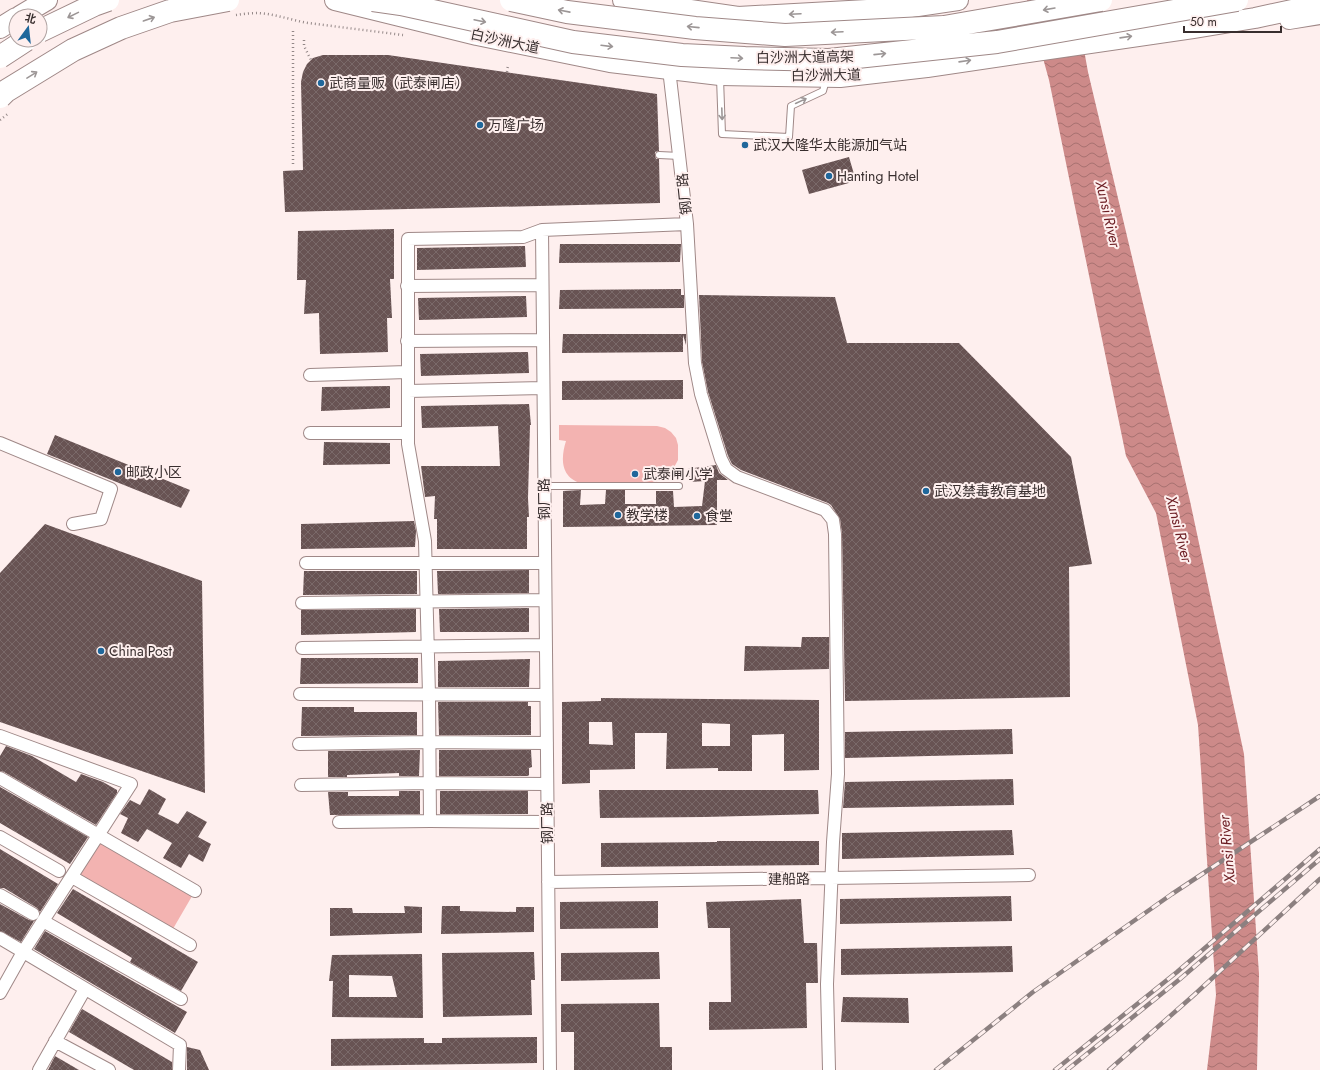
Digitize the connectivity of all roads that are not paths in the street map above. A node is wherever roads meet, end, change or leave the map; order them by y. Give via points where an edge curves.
1 (47, 0) edge
2 (108, 0) edge
3 (335, 0) edge
4 (373, 0) edge
5 (511, 0) edge
6 (623, 0) edge
7 (958, 0) edge
8 (1101, 0) edge
9 (1237, 0) edge
10 (899, 4) edge
11 (1320, 4) edge
12 (232, 7) edge
13 (34, 8) edge
14 (1320, 15) edge
15 (48, 27) edge
16 (1156, 33) junction
17 (14, 48) edge
18 (0, 57) edge
19 (927, 67) junction
20 (669, 69) junction
21 (720, 75) junction
22 (826, 77) junction
23 (6, 103) edge
24 (659, 155) dead end
25 (680, 156) junction
26 (687, 224) junction
27 (542, 230) junction
28 (542, 285) junction
29 (407, 286) junction
30 (542, 340) junction
31 (407, 341) junction
32 (407, 372) junction
33 (310, 375) dead end
34 (543, 388) junction
35 (408, 390) junction
36 (310, 433) dead end
37 (408, 433) junction
38 (0, 443) edge
39 (544, 486) junction
40 (679, 486) dead end
41 (73, 524) dead end
42 (306, 563) dead end
43 (426, 563) junction
44 (545, 563) junction
45 (545, 600) junction
46 (426, 601) junction
47 (302, 603) dead end
48 (545, 645) junction
49 (428, 647) junction
50 (302, 648) dead end
51 (300, 694) dead end
52 (429, 695) junction
53 (546, 695) junction
54 (0, 736) edge
55 (429, 742) junction
56 (546, 743) junction
57 (299, 744) dead end
58 (0, 778) edge
59 (429, 783) junction
60 (547, 784) junction
61 (301, 785) dead end
62 (430, 820) junction
63 (339, 822) dead end
64 (547, 822) junction
65 (99, 835) junction
66 (0, 837) edge
67 (59, 871) dead end
68 (1029, 875) dead end
69 (72, 877) junction
70 (832, 878) junction
71 (548, 882) junction
72 (195, 891) dead end
73 (0, 895) edge
74 (33, 914) dead end
75 (43, 921) junction
76 (0, 938) edge
77 (190, 945) dead end
78 (23, 952) junction
79 (85, 989) junction
80 (0, 993) edge
81 (181, 999) dead end
82 (55, 1041) junction
83 (550, 1069) edge
84 (39, 1070) edge
85 (109, 1070) edge
86 (179, 1070) edge
87 (829, 1070) edge

1 - 13 main road
2 -> 15 highway, bridge
3 - 20 main road, 白沙洲大道 via 477,36 610,62
4 -> 9 highway, 白沙洲大道高架, bridge via 573,42 682,55 829,60 997,42
8 -> 5 highway, 白沙洲大道高架, bridge via 944,26 784,34 696,28 582,14
10 -> 6 main road via 738,17
7 - 10 main road
10 - 19 main road
11 - 16 main road, 白沙洲大道 via 1255,18
23 -> 12 highway, bridge via 6,91 73,50 122,28 170,12
14 - 16 main road via 1184,38
19 -> 16 main road, 白沙洲大道
17 - 18 highway, bridge
19 - 22 main road, 白沙洲大道
20 - 21 main road, 白沙洲大道
20 - 25 street, 钢厂路
21 - 22 main road, 白沙洲大道
21 -> 22 lane via 722,134 789,137 791,106 823,91
24 - 25 lane
25 - 26 street, 钢厂路
26 - 27 street, 钢厂路
26 - 70 street via 695,363 701,394 726,469 737,477 825,510 833,520 838,774
27 - 28 street, 钢厂路
27 - 29 street via 523,237 408,239
28 - 29 street
28 - 30 street, 钢厂路
29 - 31 street
30 - 31 street
30 - 34 street, 钢厂路
31 - 32 street
32 - 33 street
32 - 35 street
34 - 35 street
34 - 39 street, 钢厂路
35 - 37 street
36 - 37 street
37 - 43 street via 425,541
38 - 41 street via 111,488 101,519
39 - 40 lane
39 - 44 street, 钢厂路
42 - 43 street
43 - 44 street
43 - 46 street
44 - 45 street, 钢厂路
45 - 46 street
45 - 48 street, 钢厂路
46 - 47 street
46 - 49 street
48 - 49 street
48 - 53 street, 钢厂路
49 - 50 street
49 - 52 street
51 - 52 street
52 - 53 street
52 - 55 street
53 - 56 street, 钢厂路
54 - 65 street via 131,784
55 - 56 street
55 - 57 street
55 - 59 street
56 - 60 street, 钢厂路
58 - 65 street
59 - 60 street
59 - 61 street
59 - 62 street
60 - 64 street, 钢厂路
62 - 63 street
62 - 64 street
64 - 71 street, 钢厂路
65 - 69 street
65 - 72 street
66 - 67 street
68 - 70 street, 建船路
69 - 75 street
69 - 77 street
70 - 71 street, 建船路
70 - 87 street via 827,984
71 - 83 street, 钢厂路
73 - 74 street
75 - 78 street
75 - 81 street
76 - 78 street
78 - 79 street
78 - 80 street
79 - 82 street
79 - 86 street via 180,1045
82 - 84 street
82 - 85 street

